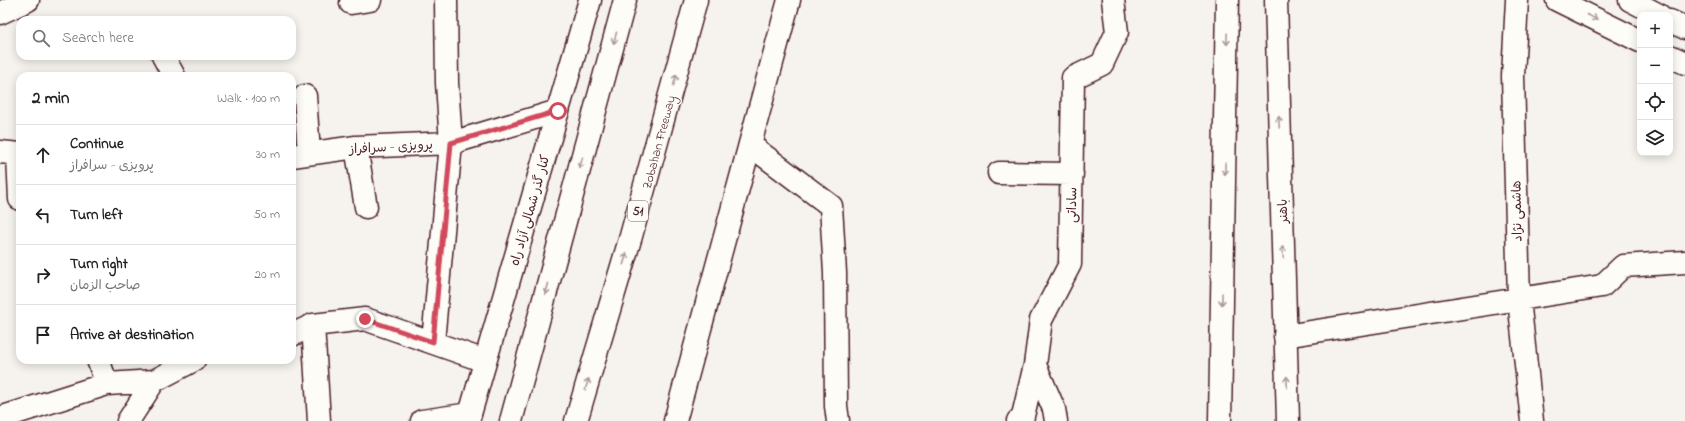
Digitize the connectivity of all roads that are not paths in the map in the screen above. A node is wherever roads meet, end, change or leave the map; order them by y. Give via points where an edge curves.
1 (28, 0) edge
2 (446, 0) edge
3 (590, 0) edge
4 (625, 0) edge
5 (696, 0) edge
6 (789, 0) edge
7 (1113, 0) edge
8 (1227, 0) edge
9 (1276, 0) edge
10 (1517, 0) edge
11 (1557, 0) edge
12 (1630, 0) edge
13 (1653, 12) edge
14 (0, 13) edge
15 (1673, 22) edge
16 (1685, 28) edge
17 (1637, 40) edge
18 (1673, 57) edge
19 (165, 60) edge
20 (1685, 63) edge
21 (172, 72) edge
22 (305, 96) dead end
23 (558, 111) junction
24 (451, 143) junction
25 (750, 145) junction
26 (356, 147) junction
27 (13, 154) edge
28 (301, 154) edge
29 (16, 173) edge
30 (999, 173) dead end
31 (1072, 174) junction
32 (366, 207) dead end
33 (1685, 262) edge
34 (1518, 299) junction
35 (313, 325) junction
36 (296, 333) edge
37 (1286, 336) junction
38 (433, 342) junction
39 (485, 361) junction
40 (100, 364) edge
41 (186, 364) edge
42 (1035, 365) junction
43 (154, 381) junction
44 (108, 384) junction
45 (469, 417) edge
46 (0, 418) edge
47 (128, 421) edge
48 (318, 421) edge
49 (422, 421) edge
50 (511, 421) edge
51 (576, 421) edge
52 (675, 421) edge
53 (838, 421) edge
54 (1018, 421) edge
55 (1056, 421) edge
56 (1220, 421) edge
57 (1288, 421) edge
58 (1532, 421) edge

1 - 14 main road
2 - 24 main road
3 - 23 main road, کنار گذر شمالی آزاد راه
4 -> 50 main road
51 -> 5 main road, Zobahan Freeway / 51 via 632,236
6 - 25 main road
7 - 31 main road, ساداتی via 1117,32 1102,64 1073,78
8 -> 56 main road
37 -> 9 main road, باهنر
10 - 34 main road, هاشمی نژاد via 1513,76
11 -> 17 main road
12 - 13 main road
15 - 16 main road
18 - 20 main road
19 - 21 main road
22 - 28 main road
23 - 24 main road, پرویزی - سرافراز
23 - 39 main road, کنار گذر شمالی آزاد راه
24 - 26 main road, پرویزی - سرافراز
24 - 38 main road
25 - 52 main road
25 - 53 main road via 831,206 836,273
26 - 28 main road, پرویزی - سرافراز
26 - 32 main road
27 - 29 main road
30 - 31 main road
31 - 42 main road, ساداتی via 1070,264 1041,320
33 - 34 main road via 1623,266 1602,286
34 - 37 main road
34 - 58 main road, هاشمی نژاد
35 - 36 main road
35 - 38 main road via 365,319
35 - 48 main road
57 -> 37 main road, باهنر
38 - 39 main road
39 - 45 main road, کنار گذر شمالی آزاد راه
40 - 44 main road
41 - 43 main road
42 - 54 main road, ساداتی via 1022,420
42 - 55 main road via 1054,408
43 - 44 main road
43 - 47 main road
44 - 46 main road
45 - 49 main road

